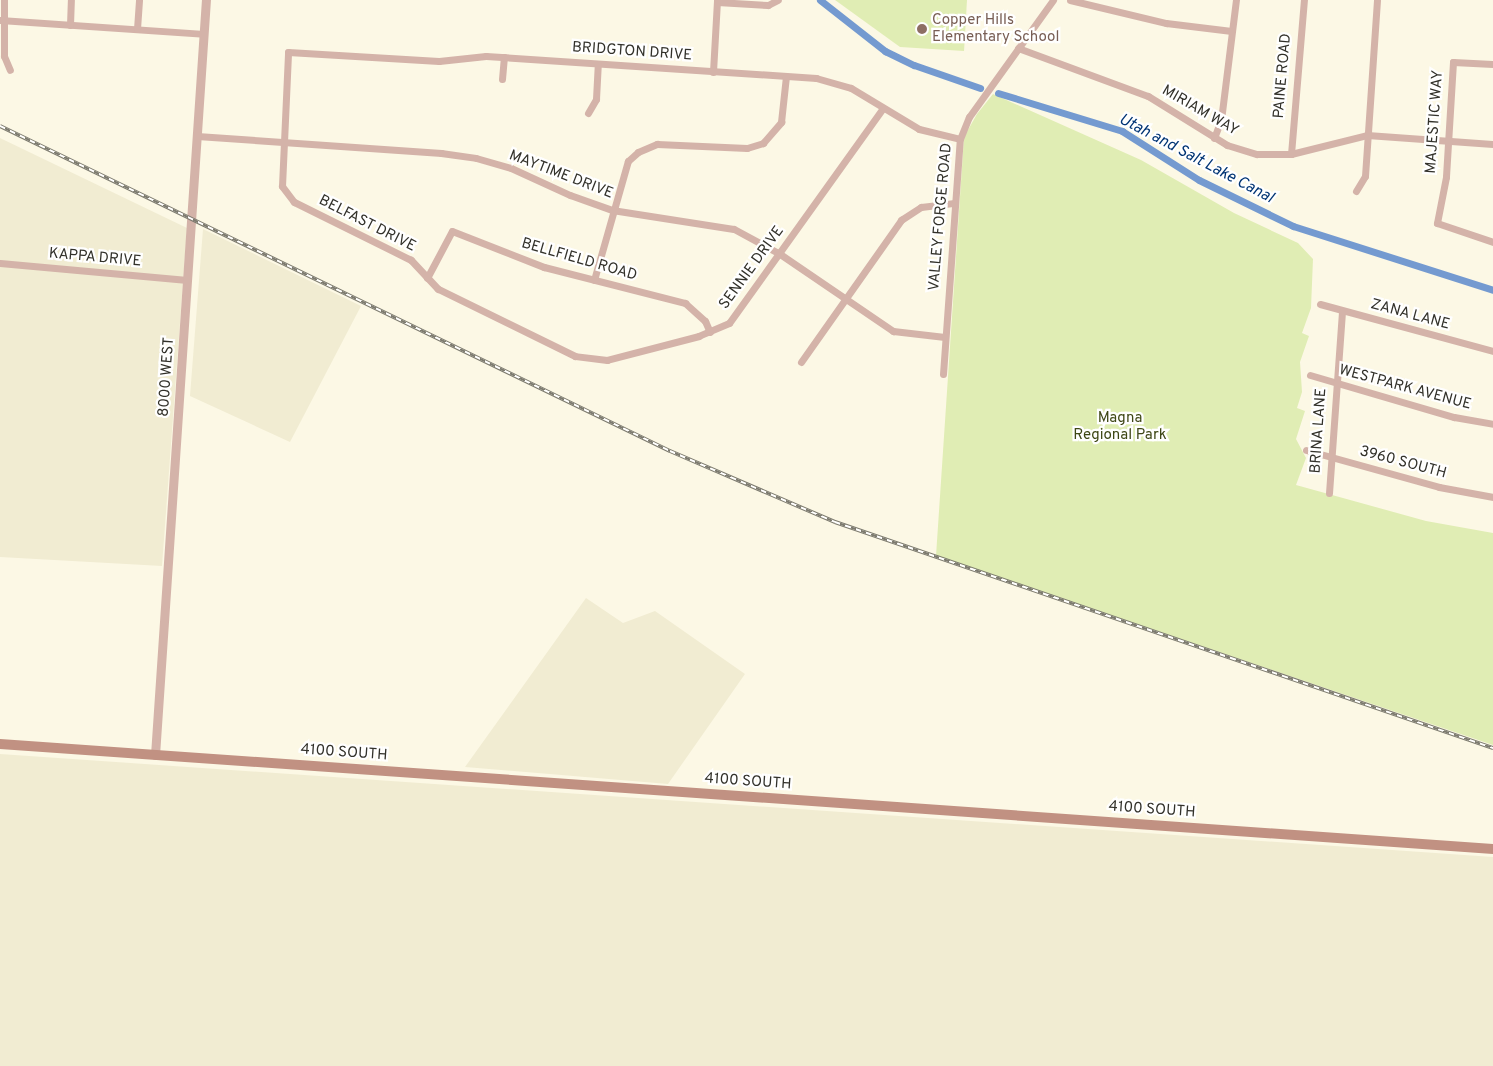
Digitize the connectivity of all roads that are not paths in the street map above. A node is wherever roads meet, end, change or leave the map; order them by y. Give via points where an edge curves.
1 (4, 0) edge
2 (71, 0) edge
3 (139, 0) edge
4 (206, 0) edge
5 (778, 0) edge
6 (1052, 0) edge
7 (1070, 0) edge
8 (1236, 0) edge
9 (1304, 0) edge
10 (1377, 0) edge
11 (717, 1) edge
12 (2, 20) edge
13 (70, 25) junction
14 (137, 29) junction
15 (1232, 31) junction
16 (204, 34) junction
17 (1018, 48) junction
18 (288, 52) joint
19 (504, 57) junction
20 (598, 64) junction
21 (1493, 64) edge
22 (10, 70) dead end
23 (713, 72) junction
24 (786, 76) junction
25 (502, 79) dead end
26 (882, 108) junction
27 (588, 113) dead end
28 (1367, 135) junction
29 (197, 136) junction
30 (1214, 138) junction
31 (960, 139) junction
32 (1448, 141) junction
33 (282, 142) junction
34 (1493, 144) edge
35 (1291, 154) junction
36 (1356, 191) dead end
37 (954, 203) junction
38 (612, 210) junction
39 (1493, 242) edge
40 (780, 254) junction
41 (0, 263) edge
42 (427, 278) junction
43 (187, 280) junction
44 (594, 280) junction
45 (845, 299) junction
46 (1320, 304) dead end
47 (1342, 311) junction
48 (710, 332) junction
49 (945, 337) junction
50 (1493, 351) edge
51 (587, 360) joint
52 (801, 362) dead end
53 (943, 374) dead end
54 (1310, 375) dead end
55 (1336, 384) junction
56 (1493, 424) edge
57 (1306, 450) dead end
58 (1331, 458) junction
59 (1329, 492) dead end
60 (1493, 497) edge
61 (0, 744) edge
62 (156, 755) junction
63 (1493, 849) edge

1 - 12 street
2 - 13 street
3 - 14 street
4 - 16 street, 8000 WEST
5 - 11 street via 768,5
6 - 17 street, VALLEY FORGE ROAD
7 - 15 street via 1158,22
8 - 15 street
9 - 35 street, PAINE ROAD
10 - 28 street
11 - 23 street
12 - 13 street
12 - 22 street via 4,56
13 - 14 street
14 - 16 street
15 - 30 street via 1222,120
16 - 29 street, 8000 WEST
17 - 30 street, MIRIAM WAY via 1148,96
17 - 31 street, VALLEY FORGE ROAD via 969,117
18 - 19 street, BRIDGTON DRIVE via 439,61 466,56
18 - 33 street, BELFAST DRIVE
19 - 20 street, BRIDGTON DRIVE
19 - 25 street
20 - 23 street, BRIDGTON DRIVE
20 - 27 street via 596,99
21 - 32 street, MAJESTIC WAY via 1453,62
23 - 24 street, BRIDGTON DRIVE
24 - 26 street, BRIDGTON DRIVE via 834,82 851,88
24 - 38 street via 781,122 763,143 747,148 671,144 646,147 628,161
26 - 31 street, BRIDGTON DRIVE via 919,129
26 - 40 street, SENNIE DRIVE
28 - 32 street, MIRIAM WAY
28 - 35 street, MIRIAM WAY
28 - 36 street via 1365,176
29 - 33 street, MAYTIME DRIVE
29 - 43 street, 8000 WEST
30 - 35 street, MIRIAM WAY via 1257,154
31 - 37 street, VALLEY FORGE ROAD
32 - 34 street, MIRIAM WAY
32 - 39 street, MAJESTIC WAY via 1445,185 1437,223
33 - 38 street, MAYTIME DRIVE via 476,158 511,168
33 - 42 street, BELFAST DRIVE via 282,186 294,202 410,260
37 - 45 street via 921,207 901,220
37 - 49 street, VALLEY FORGE ROAD
38 - 40 street, MAYTIME DRIVE via 724,226 757,239
38 - 44 street
40 - 45 street, MAYTIME DRIVE
40 - 48 street, SENNIE DRIVE via 735,317
41 - 43 street, KAPPA DRIVE
42 - 44 street, BELLFIELD ROAD via 452,231 544,267
42 - 51 street, BELFAST DRIVE via 438,289
43 - 62 street, 8000 WEST
44 - 48 street, BELLFIELD ROAD via 685,303 705,321
45 - 49 street, MAYTIME DRIVE via 893,331
45 - 52 street
46 - 47 street, ZANA LANE
47 - 50 street, ZANA LANE
47 - 55 street, BRINA LANE
48 - 51 street, SENNIE DRIVE via 607,360
49 - 53 street, VALLEY FORGE ROAD
54 - 55 street, WESTPARK AVENUE
55 - 56 street, WESTPARK AVENUE via 1454,417
55 - 58 street, BRINA LANE
57 - 58 street, 3960 SOUTH
58 - 59 street, BRINA LANE
58 - 60 street, 3960 SOUTH via 1438,487
61 - 62 main road, 4100 SOUTH
62 - 63 main road, 4100 SOUTH

